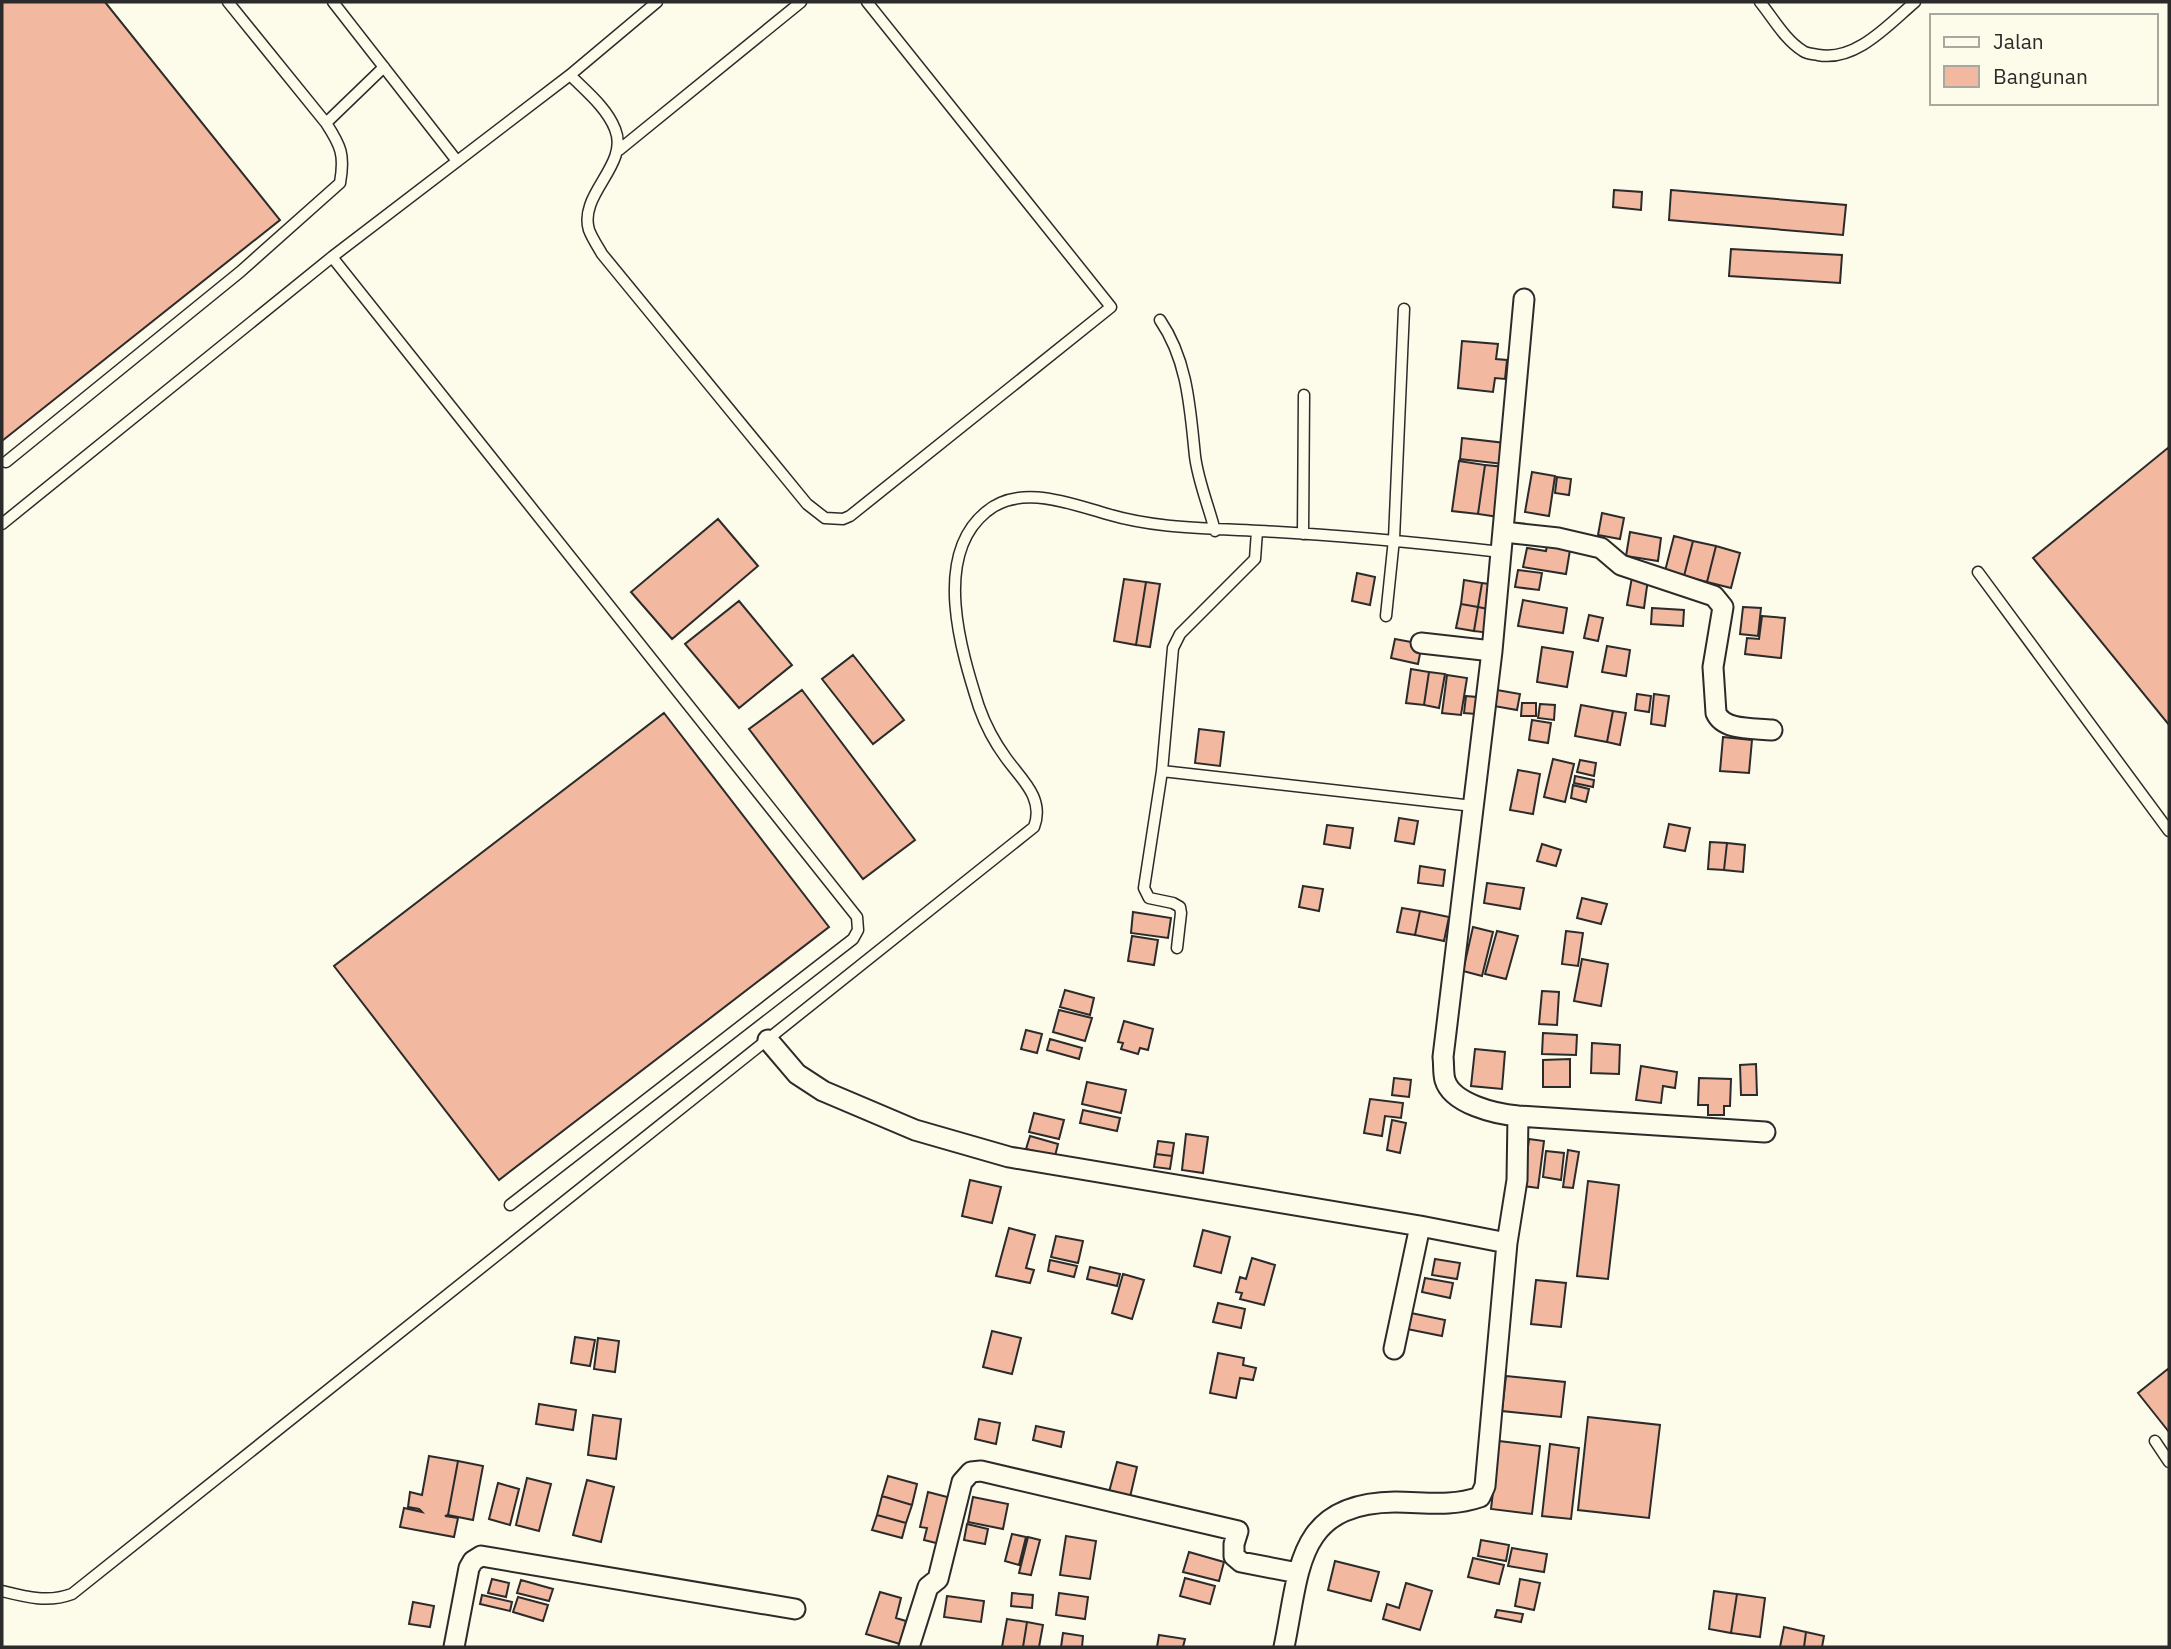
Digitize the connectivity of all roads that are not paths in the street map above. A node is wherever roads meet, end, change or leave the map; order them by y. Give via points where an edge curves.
1 (228, 2) edge
2 (333, 2) edge
3 (657, 2) edge
4 (801, 2) edge
5 (867, 2) edge
6 (1760, 2) edge
7 (1915, 2) edge
8 (384, 66) junction
9 (570, 75) junction
10 (326, 123) junction
11 (619, 150) junction
12 (457, 161) junction
13 (332, 257) junction
14 (1524, 299) dead end
15 (1404, 309) dead end
16 (1160, 320) dead end
17 (1304, 396) dead end
18 (6, 462) dead end
19 (2, 524) edge
20 (1215, 531) junction
21 (1257, 531) junction
22 (1504, 532) junction
23 (1303, 534) junction
24 (1394, 539) junction
25 (1502, 552) junction
26 (1979, 572) dead end
27 (1386, 616) dead end
28 (1421, 643) dead end
29 (1492, 651) junction
30 (1772, 730) dead end
31 (1162, 771) junction
32 (1473, 806) junction
33 (2169, 831) edge
34 (1177, 948) dead end
35 (768, 1040) junction
36 (1518, 1115) junction
37 (1765, 1132) dead end
38 (509, 1205) dead end
39 (1420, 1226) junction
40 (1507, 1243) junction
41 (1394, 1349) dead end
42 (2155, 1441) dead end
43 (2169, 1462) edge
44 (1298, 1573) junction
45 (2, 1591) edge
46 (795, 1609) dead end
47 (454, 1647) edge
48 (909, 1647) edge
49 (1284, 1647) edge

1 - 10 lane
2 - 8 lane
3 - 9 lane
4 - 11 lane
5 - 11 lane via 1111,307 850,516 825,518 807,504 602,254 589,229 589,208
6 - 7 lane via 1804,53 1824,56 1848,53
8 - 10 lane
8 - 12 lane
9 - 11 lane via 609,115
9 - 12 lane
10 - 18 lane via 341,146 341,183 240,272
12 - 13 lane
13 - 19 lane
13 - 38 lane via 857,917 853,939
14 - 22 street
15 - 24 lane
16 - 20 lane via 1183,373 1196,458
17 - 23 lane
20 - 21 lane
20 - 35 lane via 1138,523 1043,497 1010,499 986,511 958,556 957,625 982,716 1035,799 1038,817 1034,827
21 - 23 lane
21 - 31 lane via 1255,559 1175,641
22 - 25 street
22 - 30 street via 1601,548 1621,565 1714,596 1723,607 1713,667 1716,713 1730,726
23 - 24 lane
24 - 25 lane
24 - 27 lane
25 - 29 street
26 - 33 lane
28 - 29 street
29 - 32 street
31 - 32 lane
31 - 34 lane via 1144,888 1149,898 1180,907
32 - 36 street via 1443,1057 1446,1082 1461,1100 1497,1114
35 - 39 street via 797,1074 823,1091 915,1130 1009,1157
35 - 45 lane via 72,1594 46,1600
36 - 37 street
36 - 40 street via 1517,1181
39 - 40 street
39 - 41 street
40 - 44 street via 1485,1486 1480,1497 1460,1504 1391,1502 1346,1509 1321,1525
42 - 43 lane
44 - 48 street via 1241,1562 1234,1556 1237,1531 971,1472 962,1482 938,1578 928,1587
44 - 49 street
46 - 47 street via 481,1556 469,1568

